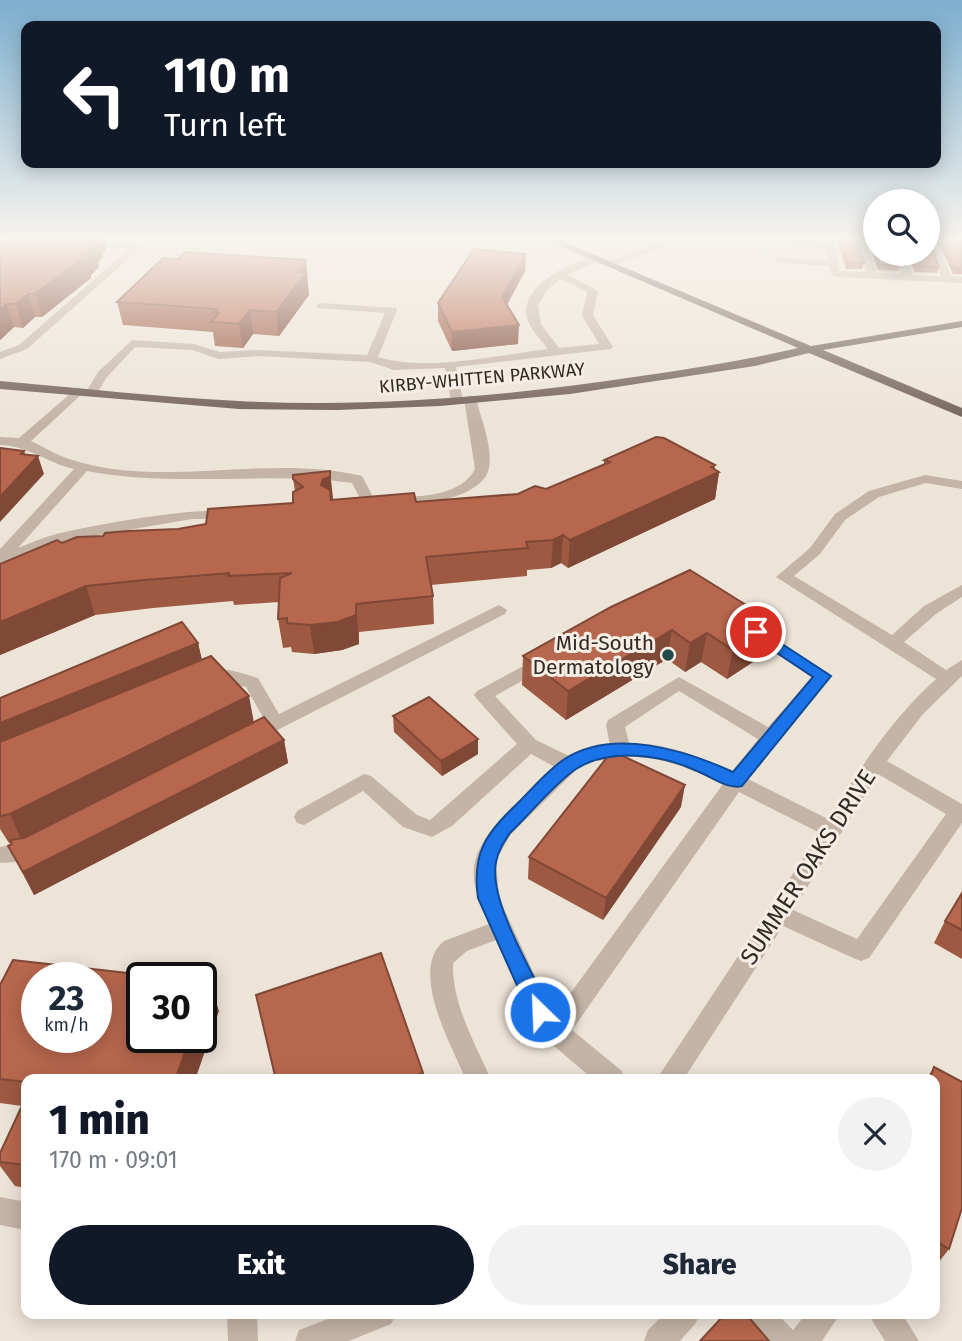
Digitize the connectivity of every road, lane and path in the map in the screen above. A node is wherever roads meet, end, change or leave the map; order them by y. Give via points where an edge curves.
1 (77, 300) edge
2 (538, 300) edge
3 (590, 300) edge
4 (694, 300) edge
5 (321, 306) dead end
6 (962, 324) edge
7 (811, 349) junction
8 (556, 352) junction
9 (1, 355) edge
10 (371, 359) junction
11 (450, 364) junction
12 (0, 385) edge
13 (85, 391) junction
14 (463, 400) junction
15 (962, 414) edge
16 (0, 441) edge
17 (22, 442) junction
18 (84, 466) junction
19 (962, 485) edge
20 (244, 514) edge
21 (0, 559) edge
22 (962, 590) edge
23 (499, 610) dead end
24 (733, 617) edge
25 (893, 643) junction
26 (561, 651) edge
27 (954, 672) edge
28 (192, 684) edge
29 (276, 724) junction
30 (771, 737) junction
31 (240, 742) edge
32 (529, 745) junction
33 (621, 750) junction
34 (874, 763) junction
35 (569, 765) junction
36 (736, 781) junction
37 (304, 817) dead end
38 (833, 830) junction
39 (50, 839) edge
40 (0, 855) edge
41 (779, 914) junction
42 (502, 929) junction
43 (556, 1032) junction
44 (477, 1074) edge
45 (606, 1074) edge
46 (672, 1074) edge
47 (0, 1211) edge
48 (21, 1215) edge
49 (242, 1319) edge
50 (368, 1319) edge
51 (680, 1319) edge
52 (761, 1319) edge
53 (821, 1319) edge
54 (887, 1319) edge
55 (243, 1341) edge
56 (310, 1341) edge
57 (659, 1341) edge
58 (783, 1341) edge
59 (803, 1341) edge
60 (904, 1341) edge

1 - 9 street via 23,347
2 - 8 street via 532,318
3 - 8 street via 586,318 607,347
4 - 7 main road
5 - 10 street via 393,310
6 - 7 main road, KIRBY-WHITTEN PARKWAY
7 - 14 main road, KIRBY-WHITTEN PARKWAY via 584,388
7 - 15 main road
8 - 11 street
10 - 11 street via 394,366
10 - 13 street via 258,353 219,356 194,347 132,343
11 - 14 street
12 - 13 main road, KIRBY-WHITTEN PARKWAY
13 - 14 main road, KIRBY-WHITTEN PARKWAY via 239,405
13 - 17 street
14 - 18 street via 482,469 476,481 458,491 411,502 362,503 357,479 323,473 133,473
16 - 17 street
17 - 18 street
18 - 21 street
19 - 25 street via 925,479 874,494 840,517 815,551 784,577
20 - 21 street via 192,515 66,536
22 - 25 street via 930,610
23 - 29 street
24 - 30 street via 823,676
25 - 27 street
26 - 32 street via 483,695
27 - 34 street, SUMMER OAKS DRIVE
28 - 29 street via 217,674 252,682
29 - 31 street
30 - 33 street via 680,683 615,725
30 - 36 street
32 - 35 street
32 - 37 street via 432,829 410,821 364,780
33 - 35 street via 585,756
33 - 36 street via 674,755
34 - 38 street, SUMMER OAKS DRIVE
34 - 41 street via 960,812 861,950
35 - 42 street via 504,828 486,860 488,898
36 - 38 street
36 - 43 street
38 - 41 street, SUMMER OAKS DRIVE
39 - 40 street via 26,852
41 - 46 street, SUMMER OAKS DRIVE
42 - 43 street via 540,1012
42 - 44 street via 454,945 439,968 442,990
43 - 45 street
47 - 48 street
49 - 55 street
50 - 56 street
51 - 57 street
52 - 58 street
53 - 59 street
54 - 60 street

